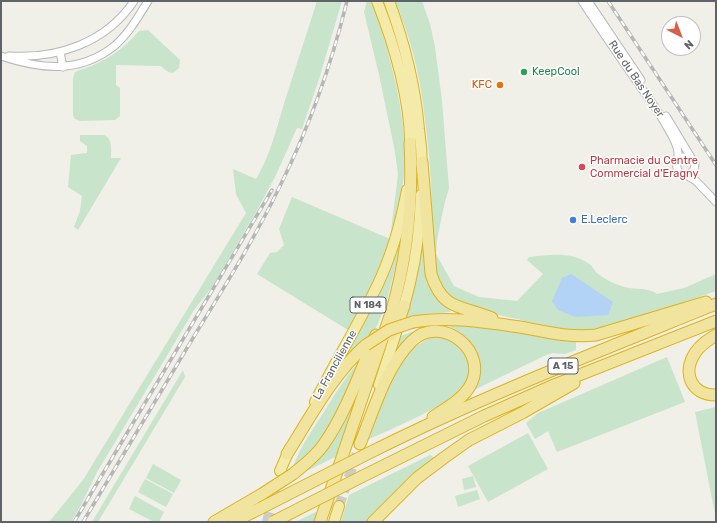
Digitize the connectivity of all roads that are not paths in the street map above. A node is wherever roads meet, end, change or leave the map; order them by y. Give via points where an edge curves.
1 (134, 1) edge
2 (148, 1) edge
3 (377, 1) edge
4 (389, 1) edge
5 (582, 1) edge
6 (588, 1) edge
7 (60, 52) junction
8 (1, 56) edge
9 (62, 67) junction
10 (410, 143) junction
11 (692, 159) junction
12 (422, 162) junction
13 (678, 162) junction
14 (695, 167) junction
15 (686, 175) junction
16 (716, 196) edge
17 (716, 202) edge
18 (403, 261) junction
19 (716, 300) edge
20 (716, 304) edge
21 (404, 306) junction
22 (716, 321) edge
23 (511, 326) junction
24 (716, 335) edge
25 (609, 363) junction
26 (716, 395) edge
27 (411, 432) junction
28 (360, 444) joint
29 (287, 454) junction
30 (280, 471) tunnel mouth
31 (340, 506) tunnel mouth
32 (214, 522) edge
33 (233, 522) edge
34 (274, 522) edge
35 (320, 522) edge
36 (326, 522) edge
37 (334, 522) edge
38 (373, 522) edge

1 - 7 street via 119,20 103,33
2 - 9 street via 132,27 113,47 87,61
3 - 10 highway, La Francilienne / N 184 via 399,72 407,108
4 - 12 highway, N 184 via 411,71
5 - 13 street, Rue du Bas Noyer via 661,115 676,145
6 - 11 street, Rue du Bas Noyer
7 - 8 street via 33,56
7 - 9 street
8 - 9 street via 32,65
10 - 18 highway via 410,212
10 - 29 highway, La Francilienne / N 184 via 404,208 386,267
11 - 13 street via 684,157
11 - 14 street
12 - 21 highway, N 184 via 418,231
12 - 23 highway via 431,274 435,286 452,305
13 - 15 street via 678,171
14 - 15 street via 692,174
14 - 16 street via 699,177
15 - 17 street via 696,181
18 - 32 highway, bridge via 390,303 338,420 324,444 293,474
18 - 35 highway via 392,310
19 - 23 highway via 596,335 570,336
20 - 27 highway, A 15 via 548,371
21 - 28 highway, N 184
21 - 36 highway via 366,400
22 - 25 highway, A 15
23 - 29 highway, bridge via 439,318 413,322 389,330 366,345 346,364
24 - 26 highway via 695,353 690,363 689,374 692,384 699,391
25 - 34 highway, A 15, bridge via 484,416
25 - 38 highway via 522,414 469,440 417,478
27 - 28 highway via 466,393 471,385 474,367 471,353 463,342 448,333 428,332 407,347 390,372
27 - 33 highway, A 15, bridge
29 - 30 highway, La Francilienne / N 184
31 - 37 highway

